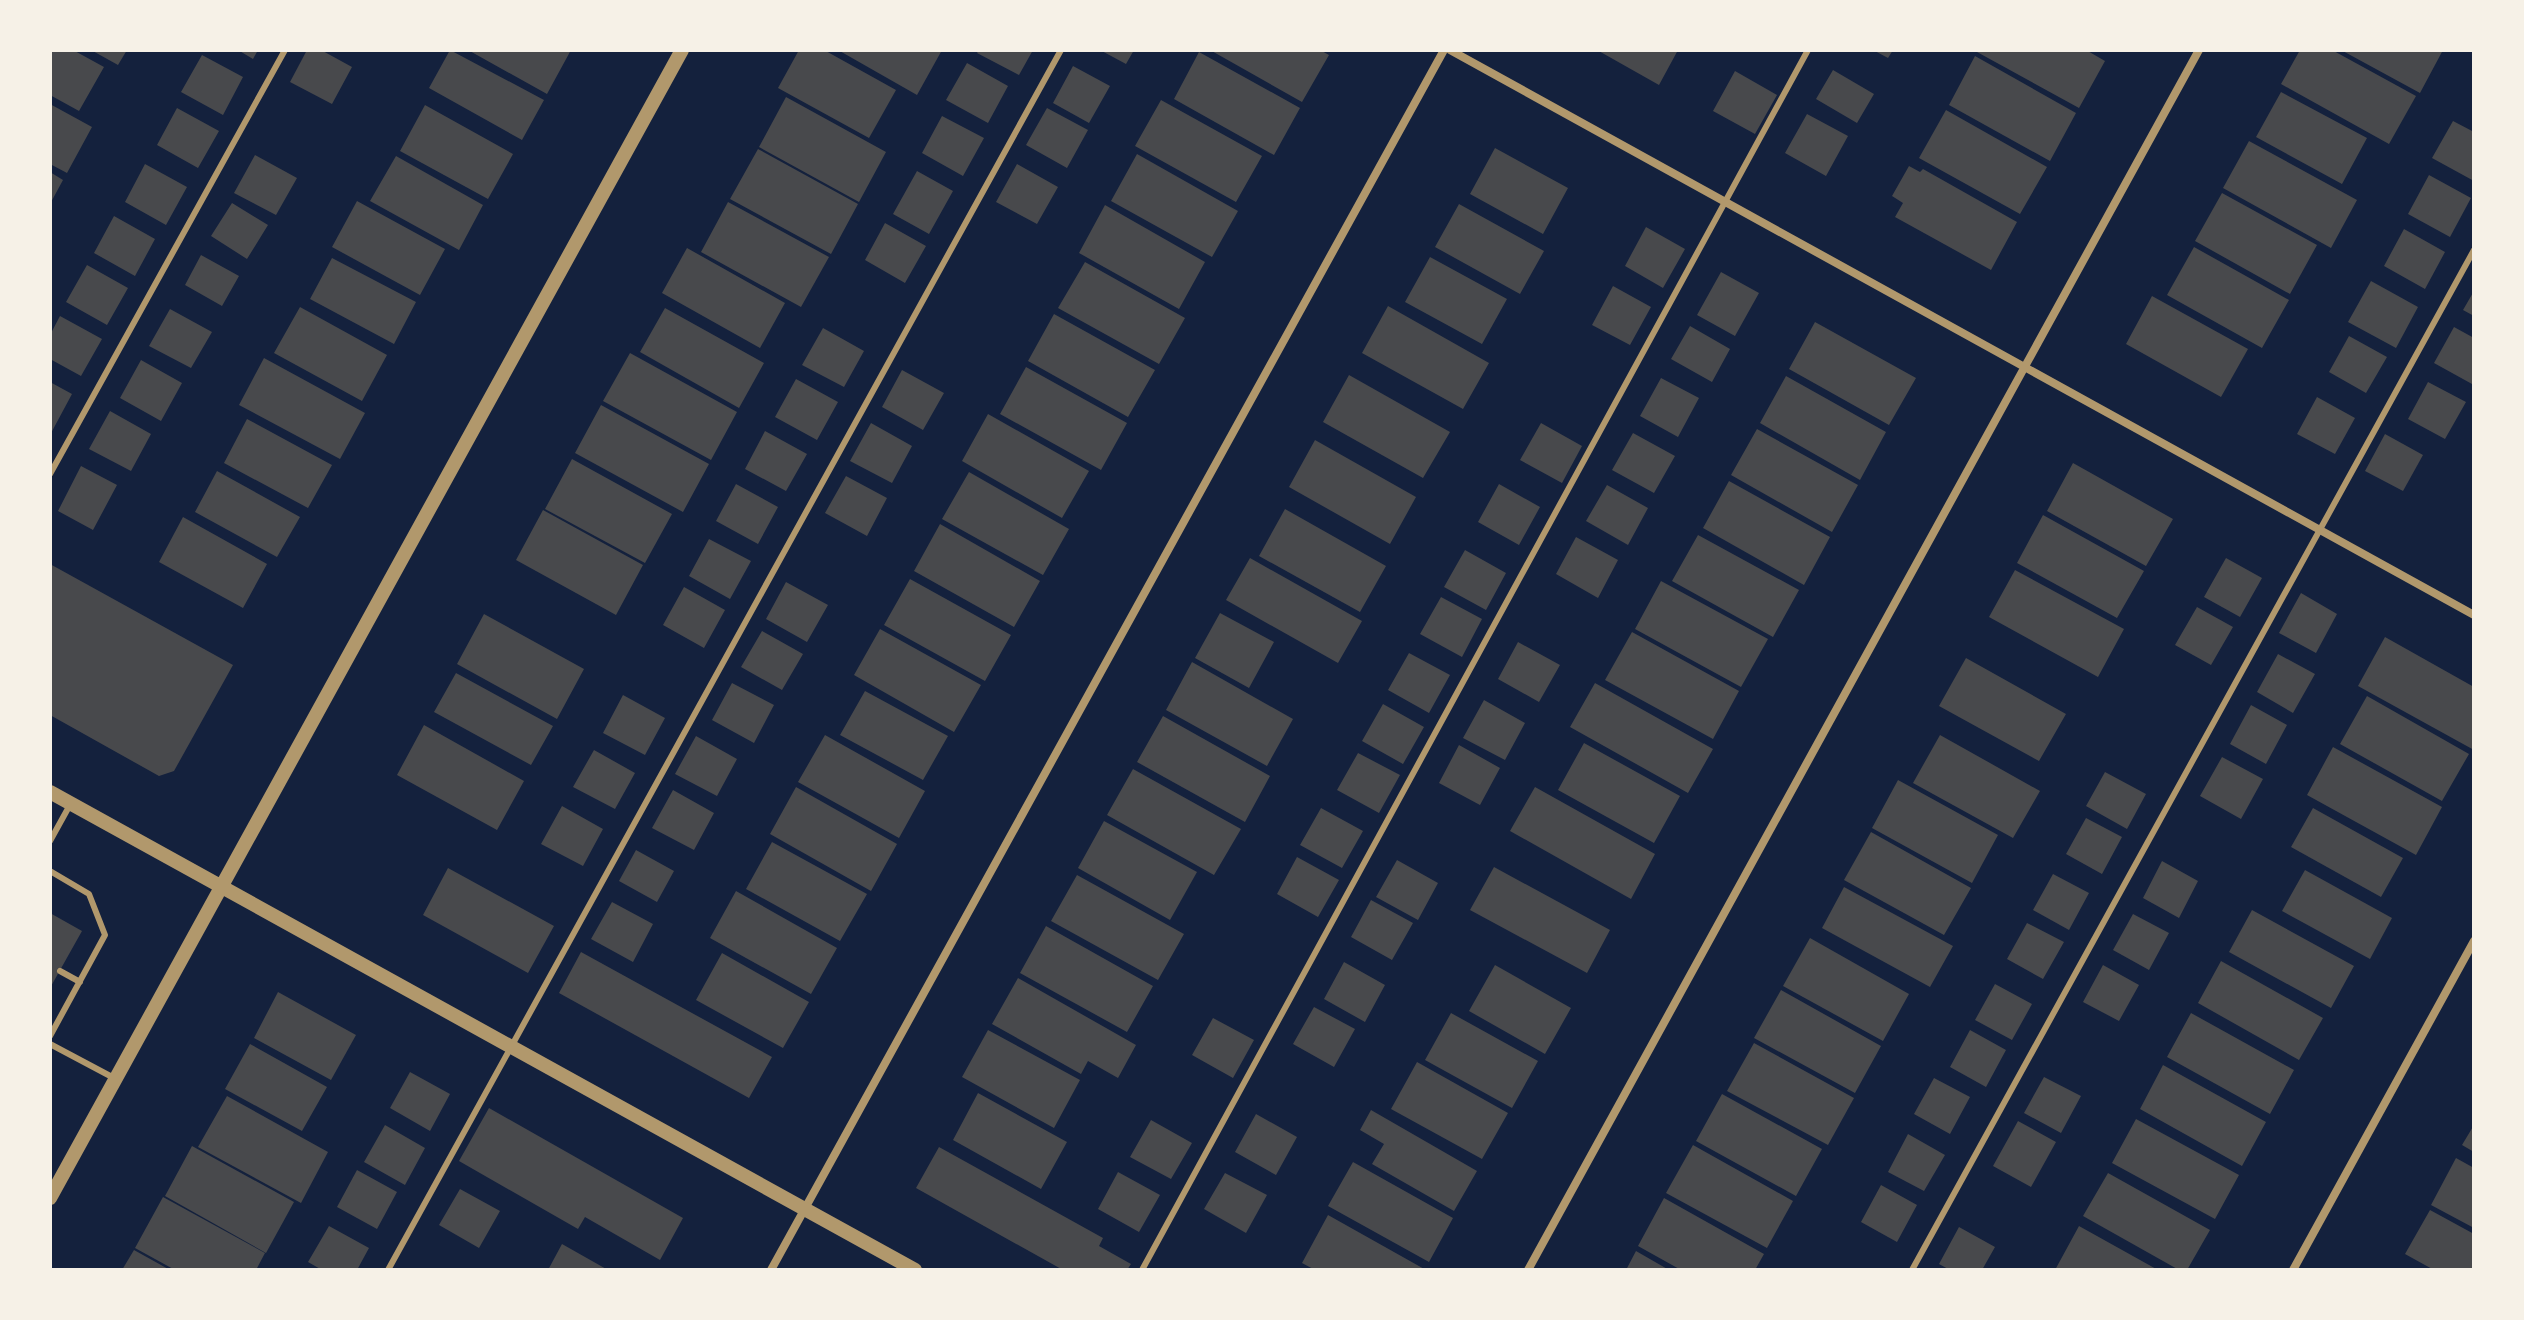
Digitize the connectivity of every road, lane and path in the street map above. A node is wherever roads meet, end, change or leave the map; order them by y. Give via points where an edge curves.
1 (285, 50) edge
2 (682, 50) edge
3 (1061, 50) edge
4 (1447, 50) edge
5 (1808, 50) edge
6 (2199, 50) edge
7 (1724, 201) junction
8 (2474, 250) edge
9 (2025, 367) junction
10 (50, 474) edge
11 (2320, 530) junction
12 (2474, 615) edge
13 (50, 792) edge
14 (71, 803) junction
15 (50, 841) edge
16 (50, 871) edge
17 (221, 887) junction
18 (2474, 941) edge
19 (60, 971) dead end
20 (80, 982) junction
21 (50, 1036) edge
22 (50, 1044) edge
23 (511, 1047) junction
24 (116, 1079) junction
25 (50, 1198) edge
26 (805, 1209) junction
27 (388, 1270) edge
28 (771, 1270) edge
29 (915, 1270) edge
30 (1142, 1270) edge
31 (1528, 1270) edge
32 (1912, 1270) edge
33 (2293, 1270) edge

1 - 10 lane
2 - 17 street
3 - 23 lane
4 - 7 street
4 - 26 street
5 - 7 lane
6 - 9 street
7 - 9 street
7 - 30 lane
8 - 11 lane
9 - 11 street
9 - 31 street
11 - 12 street
11 - 32 lane
13 - 14 street
14 - 15 lane
14 - 17 street
16 - 20 lane via 89,894 105,935
17 - 23 street
17 - 24 street
18 - 33 street
19 - 20 lane
20 - 21 lane
22 - 24 lane
23 - 26 street
23 - 27 lane
24 - 25 street
26 - 28 street
26 - 29 street

